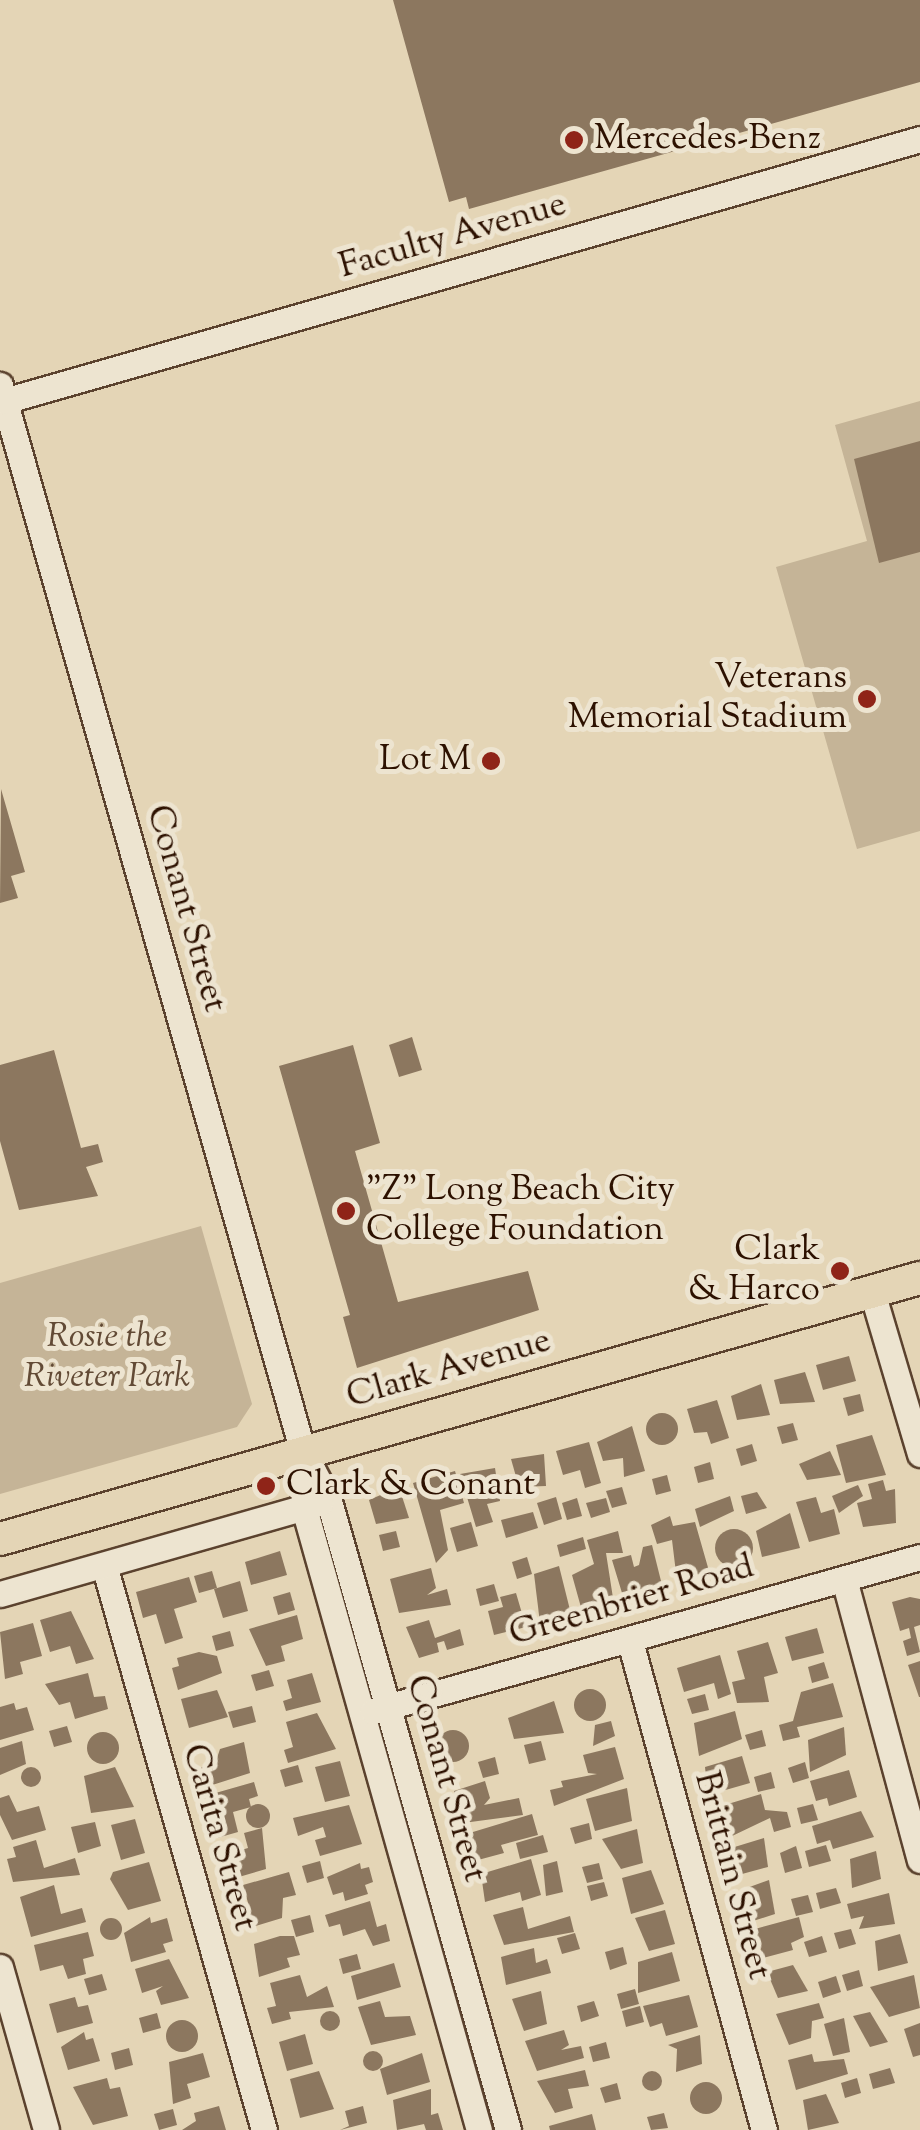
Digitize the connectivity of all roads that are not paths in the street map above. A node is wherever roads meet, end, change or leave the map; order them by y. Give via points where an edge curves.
1 (920, 139) edge
2 (2, 393) edge
3 (920, 1278) edge
4 (872, 1292) junction
5 (303, 1452) junction
6 (920, 1454) edge
7 (317, 1504) junction
8 (0, 1538) edge
9 (920, 1557) edge
10 (104, 1565) junction
11 (844, 1579) junction
12 (0, 1594) edge
13 (630, 1640) junction
14 (376, 1710) junction
15 (920, 1860) edge
16 (0, 1967) edge
17 (46, 2130) edge
18 (264, 2130) edge
19 (480, 2130) edge
20 (508, 2130) edge
21 (764, 2130) edge

1 - 2 street, Faculty Avenue
2 - 5 street, Conant Street
3 - 4 main road, Clark Avenue
4 - 5 main road, Clark Avenue
4 - 6 street
5 - 7 street, Conant Street
5 - 8 main road, Clark Avenue
7 - 10 street
7 - 14 street, Conant Street
9 - 11 street, Greenbrier Road
10 - 12 street
10 - 18 street, Carita Street
11 - 13 street, Greenbrier Road
11 - 15 street
13 - 14 street, Greenbrier Road
13 - 21 street, Brittain Street
14 - 19 street, Conant Street
14 - 20 street, Conant Street
16 - 17 street

